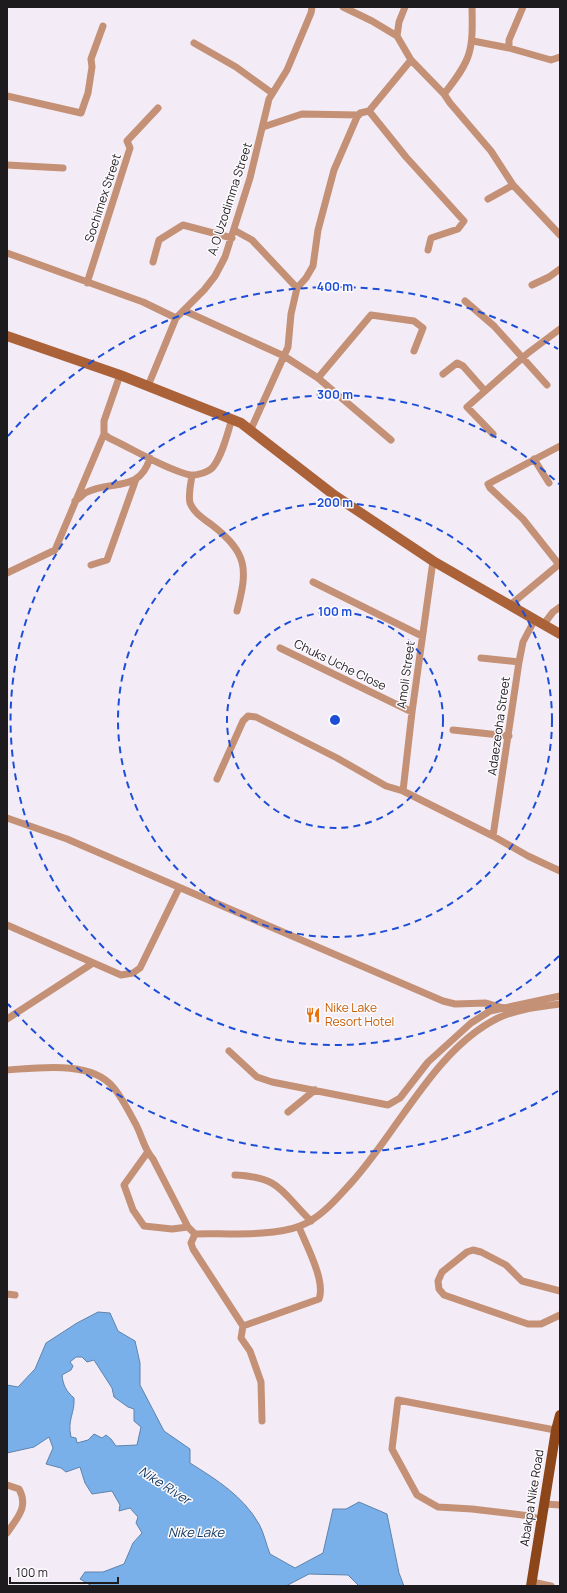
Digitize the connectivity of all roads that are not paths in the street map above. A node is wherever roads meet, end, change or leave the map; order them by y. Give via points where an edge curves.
1 (312, 7) edge
2 (343, 7) edge
3 (405, 7) edge
4 (472, 7) edge
5 (523, 7) edge
6 (103, 26) dead end
7 (398, 36) junction
8 (472, 41) junction
9 (194, 43) dead end
10 (509, 48) junction
11 (560, 57) edge
12 (411, 60) junction
13 (272, 93) junction
14 (444, 94) junction
15 (7, 96) edge
16 (158, 108) dead end
17 (369, 111) junction
18 (359, 115) junction
19 (263, 127) junction
20 (7, 165) edge
21 (63, 168) dead end
22 (513, 185) junction
23 (488, 199) dead end
24 (234, 230) junction
25 (560, 235) edge
26 (232, 238) junction
27 (428, 250) dead end
28 (7, 253) edge
29 (153, 262) dead end
30 (560, 269) edge
31 (87, 283) junction
32 (532, 285) dead end
33 (297, 288) junction
34 (465, 301) dead end
35 (185, 311) junction
36 (176, 318) junction
37 (558, 334) edge
38 (7, 336) edge
39 (414, 351) dead end
40 (284, 356) junction
41 (522, 358) junction
42 (443, 374) dead end
43 (120, 375) junction
44 (318, 378) junction
45 (547, 385) dead end
46 (148, 386) junction
47 (485, 391) junction
48 (232, 419) junction
49 (251, 429) junction
50 (104, 434) junction
51 (494, 434) dead end
52 (391, 440) dead end
53 (560, 446) edge
54 (150, 458) junction
55 (534, 459) junction
56 (192, 475) junction
57 (136, 479) junction
58 (549, 483) dead end
59 (75, 502) junction
60 (433, 561) junction
61 (91, 565) dead end
62 (7, 573) edge
63 (313, 582) dead end
64 (509, 606) junction
65 (560, 607) edge
66 (237, 611) dead end
67 (538, 623) junction
68 (560, 634) edge
69 (422, 636) junction
70 (280, 648) dead end
71 (481, 658) dead end
72 (519, 662) junction
73 (412, 712) junction
74 (453, 730) dead end
75 (509, 736) junction
76 (217, 779) dead end
77 (404, 791) junction
78 (7, 818) edge
79 (493, 836) junction
80 (560, 871) edge
81 (179, 888) junction
82 (7, 925) edge
83 (92, 963) junction
84 (560, 996) edge
85 (560, 1004) edge
86 (507, 1009) junction
87 (7, 1020) edge
88 (229, 1051) dead end
89 (7, 1070) edge
90 (315, 1090) junction
91 (288, 1112) dead end
92 (147, 1153) junction
93 (235, 1175) dead end
94 (311, 1221) junction
95 (188, 1227) junction
96 (299, 1227) junction
97 (195, 1234) junction
98 (560, 1291) edge
99 (7, 1294) edge
100 (15, 1295) dead end
101 (560, 1315) edge
102 (242, 1326) junction
103 (560, 1416) edge
104 (262, 1421) dead end
105 (558, 1430) edge
106 (7, 1485) edge
107 (545, 1504) junction
108 (560, 1505) edge
109 (542, 1520) junction
110 (7, 1533) edge
111 (532, 1584) edge
112 (551, 1586) edge

1 - 13 street, A.O Uzodimma Street via 287,70
2 - 7 street
3 - 7 street via 399,22
4 - 8 street
5 - 10 street via 509,40
6 - 15 street via 91,59 88,93 81,113
7 - 12 street
8 - 10 street
8 - 14 street via 467,60
9 - 13 street via 236,67
10 - 11 street via 551,60
12 - 14 street
12 - 17 street
13 - 19 street, A.O Uzodimma Street
14 - 22 street via 491,151
16 - 31 street, Sochimex Street via 127,140 130,148
17 - 18 street
17 - 27 street via 406,157 464,221 458,229 431,238
18 - 19 street via 302,114
18 - 33 street via 334,170 318,230 313,266
19 - 24 street, A.O Uzodimma Street
20 - 21 street
22 - 23 street
22 - 25 street
24 - 26 street, A.O Uzodimma Street
24 - 33 street via 252,240
26 - 29 street via 183,225 159,240
26 - 35 street, A.O Uzodimma Street via 215,276
28 - 31 street
30 - 32 street via 549,278
31 - 36 street via 143,302
33 - 40 street via 291,314 288,347
34 - 41 street via 494,326
35 - 36 street, A.O Uzodimma Street
35 - 40 street
36 - 46 street, A.O Uzodimma Street
37 - 41 street
38 - 43 main road
39 - 44 street via 424,328 420,324 370,315
40 - 44 street
40 - 49 street
41 - 45 street
41 - 47 street
42 - 47 street via 457,363 463,366
43 - 46 main road
43 - 50 street via 104,420
44 - 52 street
46 - 48 main road
47 - 51 street via 467,407
48 - 49 main road
48 - 56 street via 213,468
49 - 60 main road via 334,495
50 - 54 street
50 - 59 street
53 - 55 street
54 - 56 street
54 - 57 street via 145,472
55 - 58 street
55 - 64 street via 488,484 523,519 557,562 557,566
56 - 66 street via 190,502 193,508 219,531 241,558 244,584
57 - 59 street via 86,493
57 - 61 street via 107,560
59 - 62 street via 55,550
60 - 64 main road
60 - 69 street, Amoli Street
63 - 69 street
64 - 67 main road
65 - 67 street, Adaezeoha Street
67 - 68 main road
67 - 72 street, Adaezeoha Street via 523,642
69 - 73 street, Amoli Street
70 - 73 street, Chuks Uche Close
71 - 72 street
72 - 75 street, Adaezeoha Street
73 - 77 street, Amoli Street
74 - 75 street
75 - 79 street, Adaezeoha Street
76 - 77 street via 243,720 248,716 256,717 337,758 386,786
77 - 79 street
78 - 81 street via 67,839
79 - 80 street
81 - 83 street via 140,968 133,973 121,975
81 - 86 street via 443,1001 455,1004 486,1003
82 - 83 street
83 - 87 street
84 - 86 street
85 - 94 street via 499,1018 475,1032 440,1065 368,1165 336,1200
86 - 90 street via 490,1011 456,1034 392,1104 385,1105
88 - 90 street via 257,1077
89 - 92 street via 81,1069 98,1075 113,1086 135,1122
90 - 91 street
92 - 95 street via 153,1159
92 - 95 street via 124,1185 133,1210 144,1226 172,1229
93 - 94 street via 261,1177 271,1181
94 - 96 street
95 - 97 street
96 - 97 street via 266,1233
96 - 102 street via 320,1280 322,1291 318,1298
97 - 102 street via 191,1243 193,1249
98 - 101 street via 522,1281 506,1265 474,1250 467,1252 442,1272 438,1281 439,1289 444,1295 528,1324 541,1324
99 - 100 street
102 - 104 street via 241,1338 250,1351 260,1382
103 - 105 main road, Abakpa Nike Road
105 - 107 main road, Abakpa Nike Road
105 - 109 street via 398,1400 392,1449 417,1495 438,1507 530,1516
106 - 110 street via 19,1489 24,1502 23,1510
107 - 108 street
107 - 109 main road, Abakpa Nike Road
109 - 111 main road, Abakpa Nike Road
111 - 112 street

